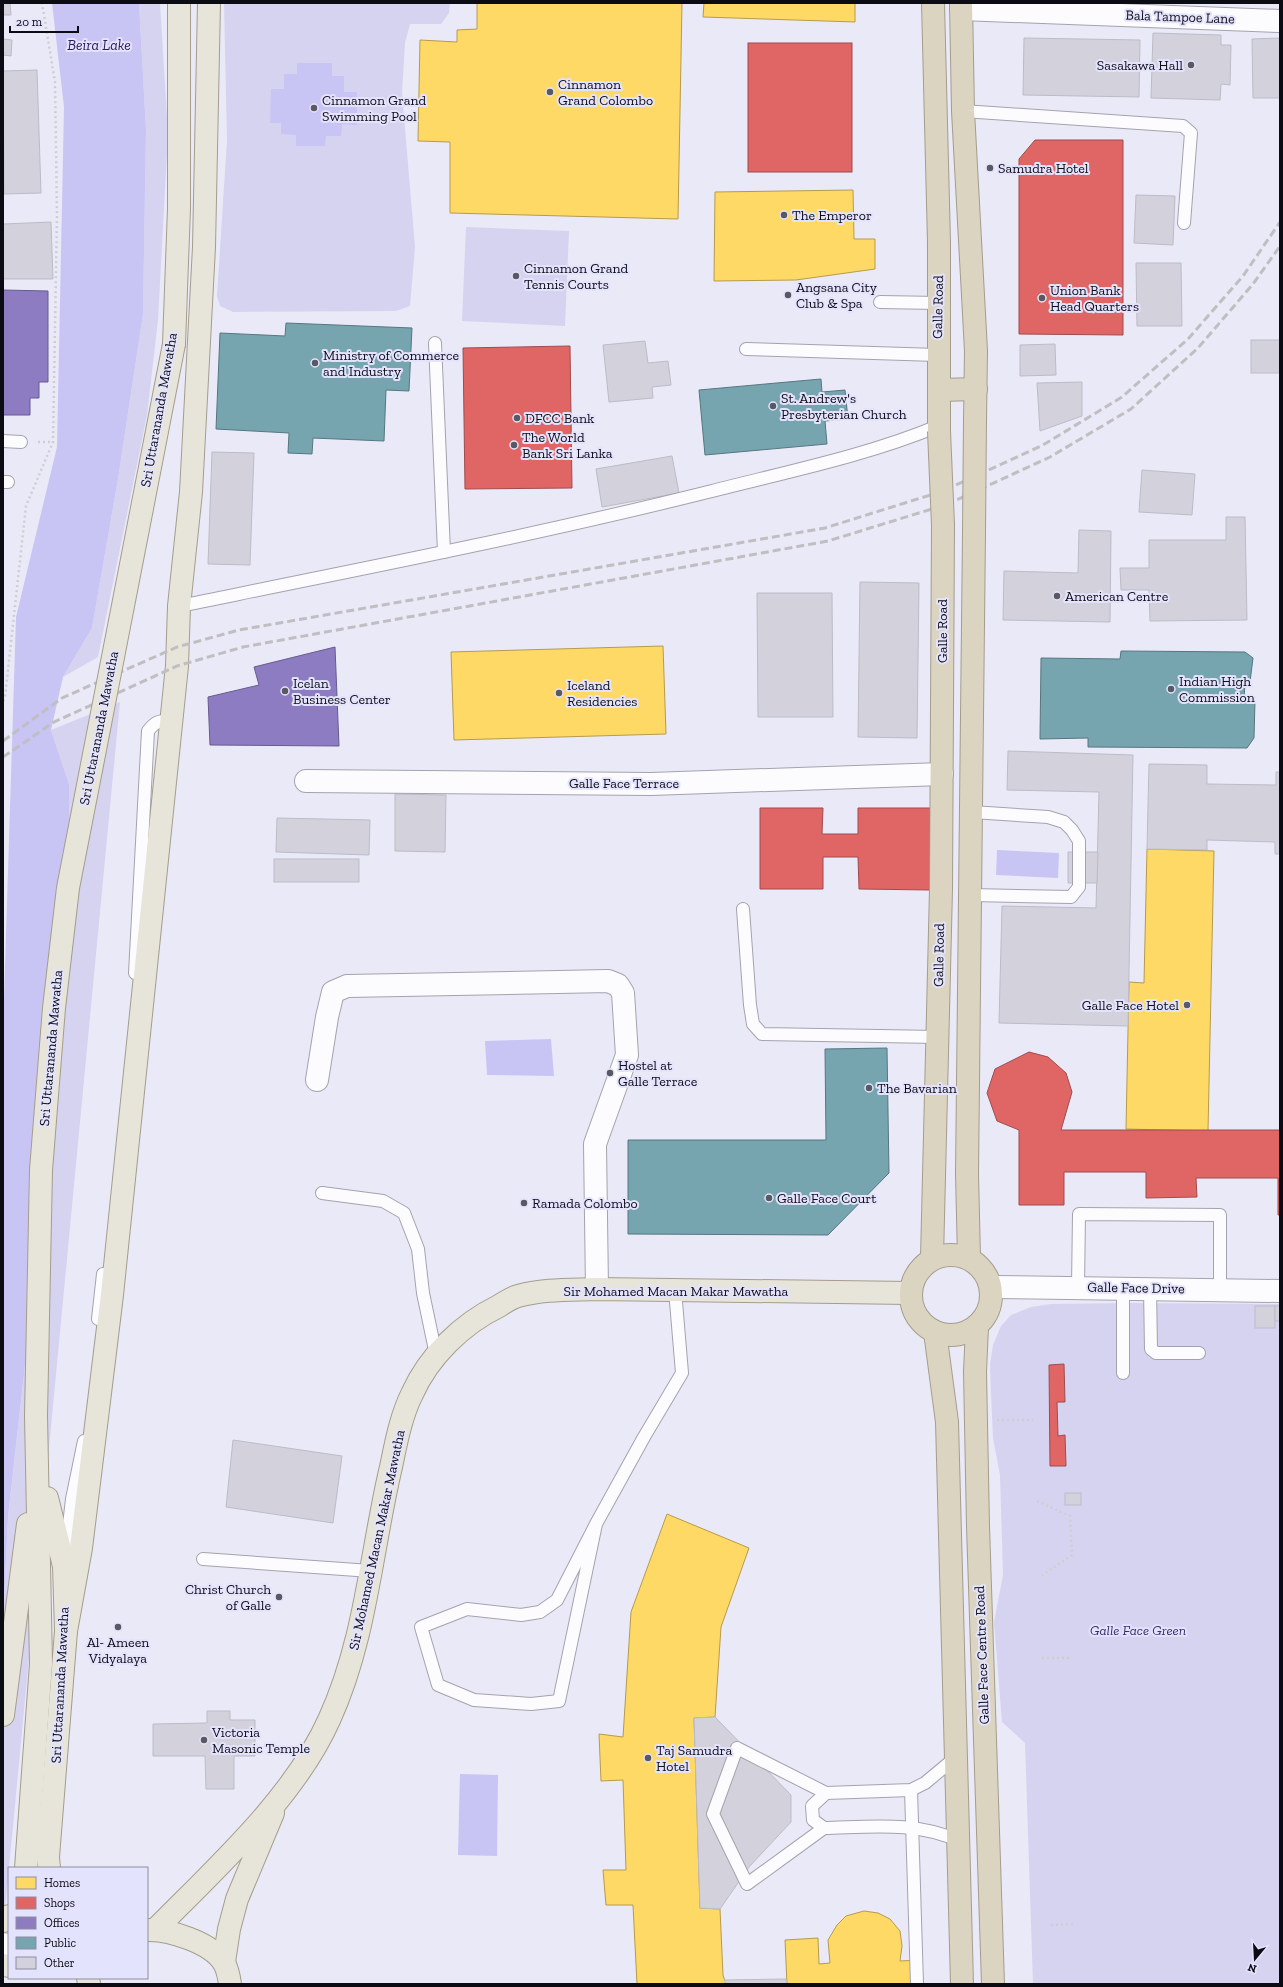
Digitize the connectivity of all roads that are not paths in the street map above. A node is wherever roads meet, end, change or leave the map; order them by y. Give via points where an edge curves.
1 (179, 3) edge
2 (209, 3) edge
3 (933, 3) edge
4 (961, 6) edge
5 (1280, 21) edge
6 (963, 111) junction
7 (1184, 223) dead end
8 (880, 302) dead end
9 (938, 303) junction
10 (436, 343) dead end
11 (746, 349) dead end
12 (937, 355) junction
13 (976, 389) junction
14 (940, 390) junction
15 (939, 428) junction
16 (3, 441) edge
17 (22, 442) dead end
18 (444, 552) junction
19 (179, 606) junction
20 (170, 722) junction
21 (942, 774) junction
22 (306, 781) dead end
23 (972, 812) junction
24 (972, 895) junction
25 (743, 909) dead end
26 (937, 1037) junction
27 (317, 1080) dead end
28 (322, 1193) dead end
29 (932, 1258) junction
30 (969, 1258) junction
31 (991, 1287) junction
32 (1078, 1287) junction
33 (1123, 1288) junction
34 (1150, 1288) junction
35 (597, 1289) junction
36 (1220, 1289) junction
37 (675, 1290) junction
38 (1280, 1290) edge
39 (910, 1293) junction
40 (977, 1327) junction
41 (935, 1332) junction
42 (1199, 1353) dead end
43 (436, 1355) junction
44 (1122, 1373) dead end
45 (38, 1456) junction
46 (596, 1524) junction
47 (203, 1559) dead end
48 (64, 1566) junction
49 (371, 1571) junction
50 (66, 1631) junction
51 (3, 1715) edge
52 (955, 1758) junction
53 (911, 1790) junction
54 (826, 1793) junction
55 (278, 1801) junction
56 (912, 1827) junction
57 (824, 1828) junction
58 (959, 1841) junction
59 (26, 1867) edge
60 (49, 1867) edge
61 (151, 1930) edge
62 (224, 1962) junction
63 (230, 1984) edge
64 (917, 1984) edge
65 (962, 1984) edge
66 (993, 1984) edge

1 - 45 main road, Sri Uttarananda Mawatha, bridge via 179,208 174,344 68,888 54,1008 41,1170 36,1416
2 - 19 main road via 204,247 191,492
3 - 9 highway, Galle Road
4 - 5 street, Bala Tampoe Lane
4 - 6 highway
6 - 7 lane via 1183,126 1192,133
6 - 13 highway
8 - 9 lane
9 - 12 highway, Galle Road
10 - 18 lane
11 - 12 lane
12 - 14 highway, Galle Road
13 - 14 highway
13 - 23 highway, bridge
14 - 15 highway, Galle Road
15 - 18 lane via 810,466 671,501
15 - 21 highway, Galle Road, bridge via 943,525
16 - 17 lane
18 - 19 lane
19 - 20 main road via 177,666
20 - 48 lane via 154,724 148,731 127,1064 83,1445 72,1499
20 - 50 main road via 112,1295 81,1548
21 - 22 street, Galle Face Terrace via 652,784
21 - 26 highway, Galle Road
23 - 24 highway
23 - 24 lane via 1048,817 1064,822 1079,841 1079,887 1071,897
24 - 30 highway via 967,1174
25 - 26 lane via 750,1005 753,1024 762,1034
26 - 29 highway, Galle Road
27 - 35 street via 326,1017 333,992 347,986 608,981 618,985 623,993 627,1055 595,1144
28 - 43 lane via 383,1201 404,1213 418,1249 423,1293
29 - 30 highway via 946,1254
29 - 39 highway via 917,1272
30 - 31 highway via 986,1273
31 - 32 street, Galle Face Drive
31 - 40 highway via 992,1296 988,1311
32 - 33 street, Galle Face Drive
32 - 36 lane via 1080,1214 1220,1215
33 - 34 street, Galle Face Drive
33 - 44 lane
34 - 36 street, Galle Face Drive
34 - 42 lane via 1151,1349 1156,1353
35 - 37 main road, Sir Mohamed Macan Makar Mawatha
35 - 43 main road, Sir Mohamed Macan Makar Mawatha via 517,1296 480,1315
36 - 38 street, Galle Face Drive
37 - 39 main road, Sir Mohamed Macan Makar Mawatha
37 - 46 lane via 682,1373
39 - 41 highway via 918,1318
40 - 41 highway via 959,1335
40 - 66 highway, Galle Face Centre Road via 975,1372 978,1534
41 - 52 highway, Galle Face Centre Road via 947,1422
43 - 49 main road, Sir Mohamed Macan Makar Mawatha via 412,1394 399,1434 383,1501
45 - 48 main road, Sri Uttarananda Mawatha
45 - 51 main road
45 - 59 main road, Sri Uttarananda Mawatha via 42,1664
46 - 46 lane via 559,1701 531,1704 474,1700 438,1685 421,1627 467,1609 521,1615 540,1612 557,1600
47 - 49 lane
48 - 50 main road, Sri Uttarananda Mawatha
49 - 55 main road, Sir Mohamed Macan Makar Mawatha via 361,1623 341,1692 329,1722
50 - 60 main road, Sri Uttarananda Mawatha
52 - 53 lane via 925,1783
52 - 58 highway, Galle Face Centre Road
53 - 54 lane
53 - 56 lane
54 - 57 lane via 812,1806 813,1820
54 - 57 lane via 737,1748 713,1814 746,1884
55 - 61 main road, Sir Mohamed Macan Makar Mawatha
55 - 62 main road, Sir Mohamed Macan Makar Mawatha via 237,1899
56 - 57 lane
56 - 58 lane via 942,1833
56 - 64 lane
58 - 65 highway, Galle Face Centre Road
61 - 62 main road via 194,1940
62 - 63 main road

